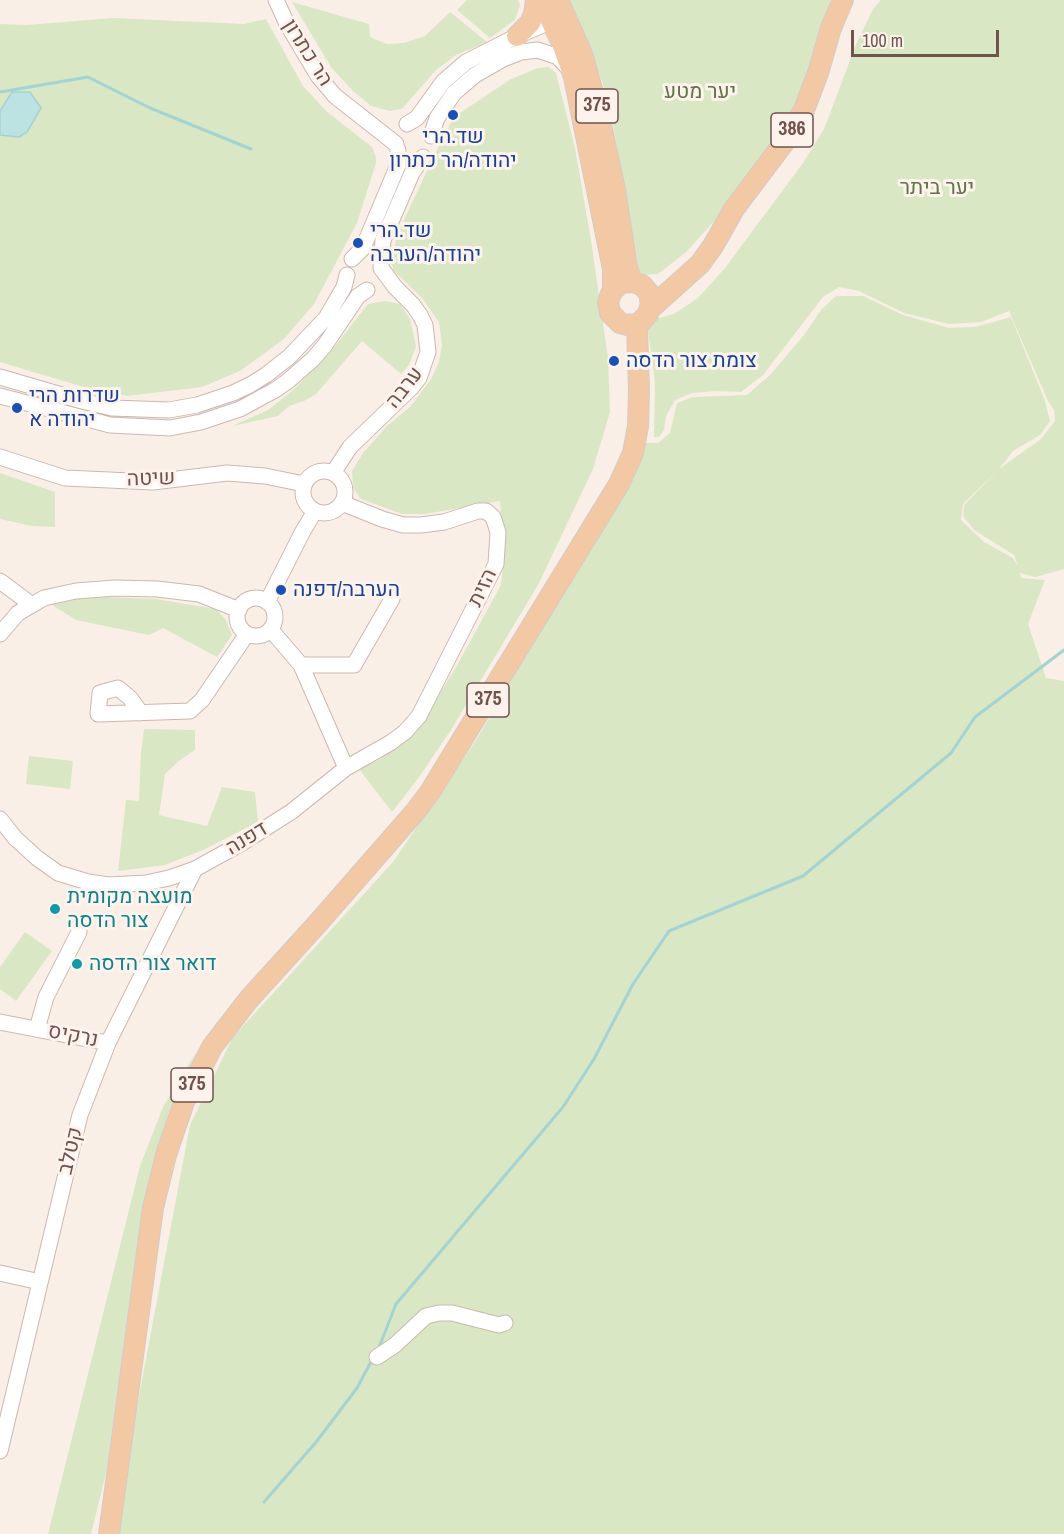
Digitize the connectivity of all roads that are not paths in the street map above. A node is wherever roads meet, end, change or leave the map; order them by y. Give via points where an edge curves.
1 (276, 0) edge
2 (536, 0) edge
3 (542, 0) edge
4 (558, 0) edge
5 (843, 0) edge
6 (561, 23) junction
7 (517, 36) junction
8 (574, 77) junction
9 (372, 124) junction
10 (404, 126) junction
11 (431, 136) junction
12 (397, 147) junction
13 (423, 157) junction
14 (352, 259) junction
15 (381, 268) junction
16 (346, 275) junction
17 (370, 289) junction
18 (613, 290) junction
19 (402, 293) junction
20 (643, 293) junction
21 (629, 323) junction
22 (0, 377) edge
23 (0, 396) edge
24 (0, 457) edge
25 (333, 473) junction
26 (304, 484) junction
27 (342, 503) junction
28 (315, 511) junction
29 (0, 581) edge
30 (392, 598) dead end
31 (267, 602) junction
32 (32, 604) junction
33 (239, 610) junction
34 (271, 630) junction
35 (0, 634) edge
36 (247, 634) junction
37 (301, 665) junction
38 (141, 713) dead end
39 (346, 768) junction
40 (0, 819) edge
41 (195, 869) junction
42 (79, 932) dead end
43 (0, 1022) edge
44 (38, 1029) junction
45 (108, 1043) junction
46 (0, 1273) edge
47 (40, 1282) junction
48 (505, 1323) dead end
49 (377, 1357) dead end
50 (127, 1402) junction
51 (0, 1451) edge
52 (100, 1534) edge
53 (109, 1534) edge

1 - 9 street, הר כתרון via 318,76 335,96
2 - 7 main road via 530,23
3 - 6 main road, 375
4 - 6 main road, 375
5 - 20 main road, 386 via 804,110 783,144 690,273
6 - 7 street
6 - 8 main road, 375
6 - 20 main road, 375 via 582,54 615,190 627,267
7 - 10 street via 479,53 455,70 417,117
8 - 11 street via 564,62 552,54 528,50 514,55 475,75 454,93 437,117
8 - 18 main road, 375 via 611,258
9 - 10 street, הר כתרון via 382,128
9 - 12 street, הר כתרון
10 - 11 street via 419,124
10 - 12 street via 396,138
11 - 13 street via 430,148
12 - 13 street via 404,157
12 - 14 street via 398,165 363,248
13 - 15 street via 383,240
14 - 15 street via 370,255
14 - 16 street
15 - 17 street via 381,279
15 - 19 street, ערבה
16 - 17 street via 355,288
16 - 22 street via 344,287 326,318 289,357 250,385 197,405 169,410 112,408
17 - 19 street
17 - 23 street via 358,296 325,345 288,381 240,409 201,422 170,428 110,425
18 - 20 main road via 621,283
18 - 21 main road, 375 via 608,306 612,316
19 - 25 street, ערבה via 425,325 428,351 424,366 411,388 350,447
20 - 21 main road via 646,317
21 - 50 main road, 375 via 636,333 640,411 633,453 620,484 430,792 249,999 200,1069 174,1127 159,1183
24 - 26 street, שיטה via 65,478 153,482 227,473
25 - 26 street via 319,471
25 - 27 street via 345,489
26 - 28 street via 303,497
27 - 28 street via 327,513
27 - 39 street, הזית via 403,525 444,522 486,511 493,517 498,532 496,564 419,716 390,743
28 - 31 street
29 - 32 street
30 - 37 street via 354,665
31 - 33 street via 251,599
31 - 34 street via 274,612
32 - 33 street via 76,591 157,589 199,594
32 - 35 street via 18,613
33 - 36 street via 239,626
34 - 36 street via 260,636
34 - 37 street
36 - 38 street via 202,700 190,711
37 - 39 street
39 - 41 street, דפנה via 291,812
40 - 41 street, דפנה via 37,858 58,873 88,882 146,883
41 - 45 street, קטלב
42 - 44 street, נרקיס via 46,996
43 - 44 street, נרקיס
44 - 45 street, נרקיס
45 - 47 street, קטלב via 80,1115
46 - 47 street
47 - 51 street, קטלב
48 - 49 street via 499,1325 452,1313 426,1316
50 - 52 main road, 375
50 - 53 main road, 375

